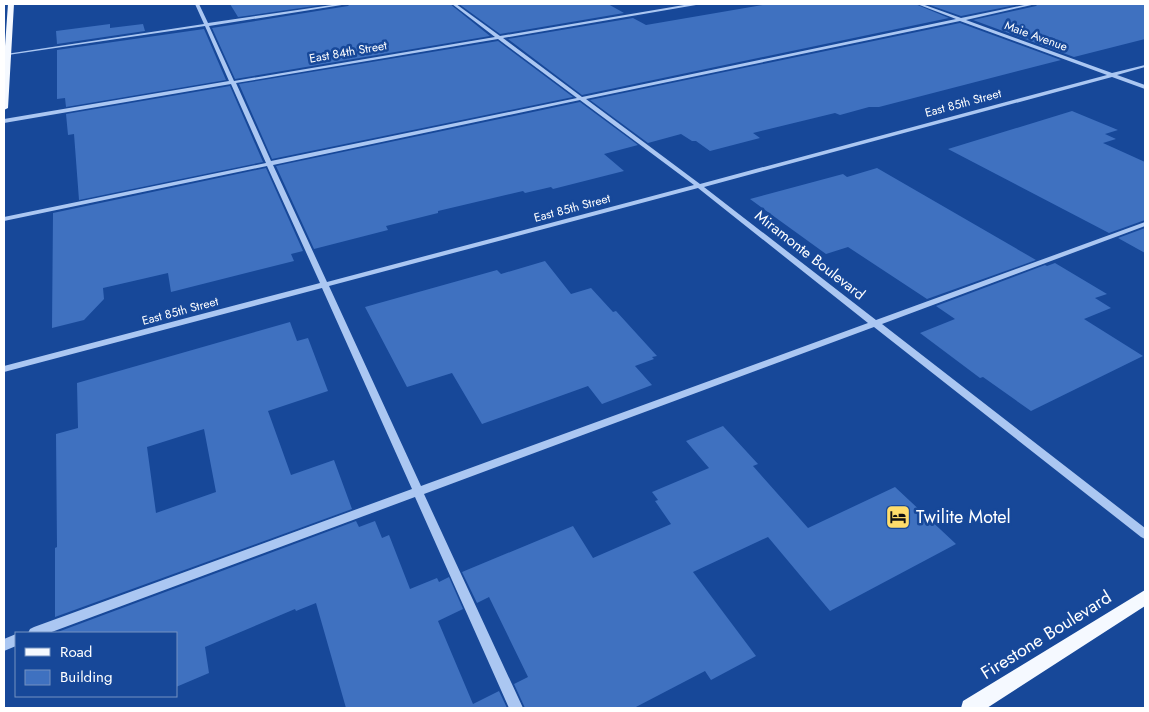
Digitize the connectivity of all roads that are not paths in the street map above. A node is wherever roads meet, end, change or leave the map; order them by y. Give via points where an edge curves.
1 (11, 4) edge
2 (197, 4) edge
3 (346, 4) edge
4 (454, 4) edge
5 (696, 4) edge
6 (919, 4) edge
7 (1034, 4) edge
8 (960, 19) junction
9 (206, 25) junction
10 (7, 31) edge
11 (497, 37) junction
12 (7, 49) edge
13 (1145, 66) edge
14 (1112, 75) junction
15 (232, 82) junction
16 (1145, 87) edge
17 (580, 99) junction
18 (4, 108) edge
19 (4, 121) edge
20 (268, 164) junction
21 (699, 186) junction
22 (4, 218) edge
23 (1145, 224) edge
24 (325, 285) junction
25 (875, 324) junction
26 (4, 369) edge
27 (418, 492) junction
28 (1145, 534) edge
29 (1145, 597) edge
30 (37, 632) edge
31 (516, 708) edge
32 (970, 708) edge

1 - 10 main road
2 - 9 street
3 - 9 street
4 - 11 street, Miramonte Boulevard
5 - 11 street, East 84th Street
6 - 8 street, Maie Avenue
7 - 8 street
8 - 14 street, Maie Avenue
8 - 17 street
9 - 12 street
9 - 15 street
10 - 12 main road
11 - 15 street, East 84th Street
11 - 17 street, Miramonte Boulevard
12 - 18 main road
13 - 14 street, East 85th Street
14 - 16 street, Maie Avenue
14 - 21 street, East 85th Street
15 - 19 street, East 84th Street
15 - 20 street
17 - 20 street
17 - 21 street, Miramonte Boulevard
20 - 22 street
20 - 24 street
21 - 24 street, East 85th Street
21 - 25 street, Miramonte Boulevard
23 - 25 street
24 - 26 street, East 85th Street
24 - 27 street
25 - 27 street
25 - 28 street, Miramonte Boulevard
27 - 30 street
27 - 31 street
29 - 32 main road, Firestone Boulevard

